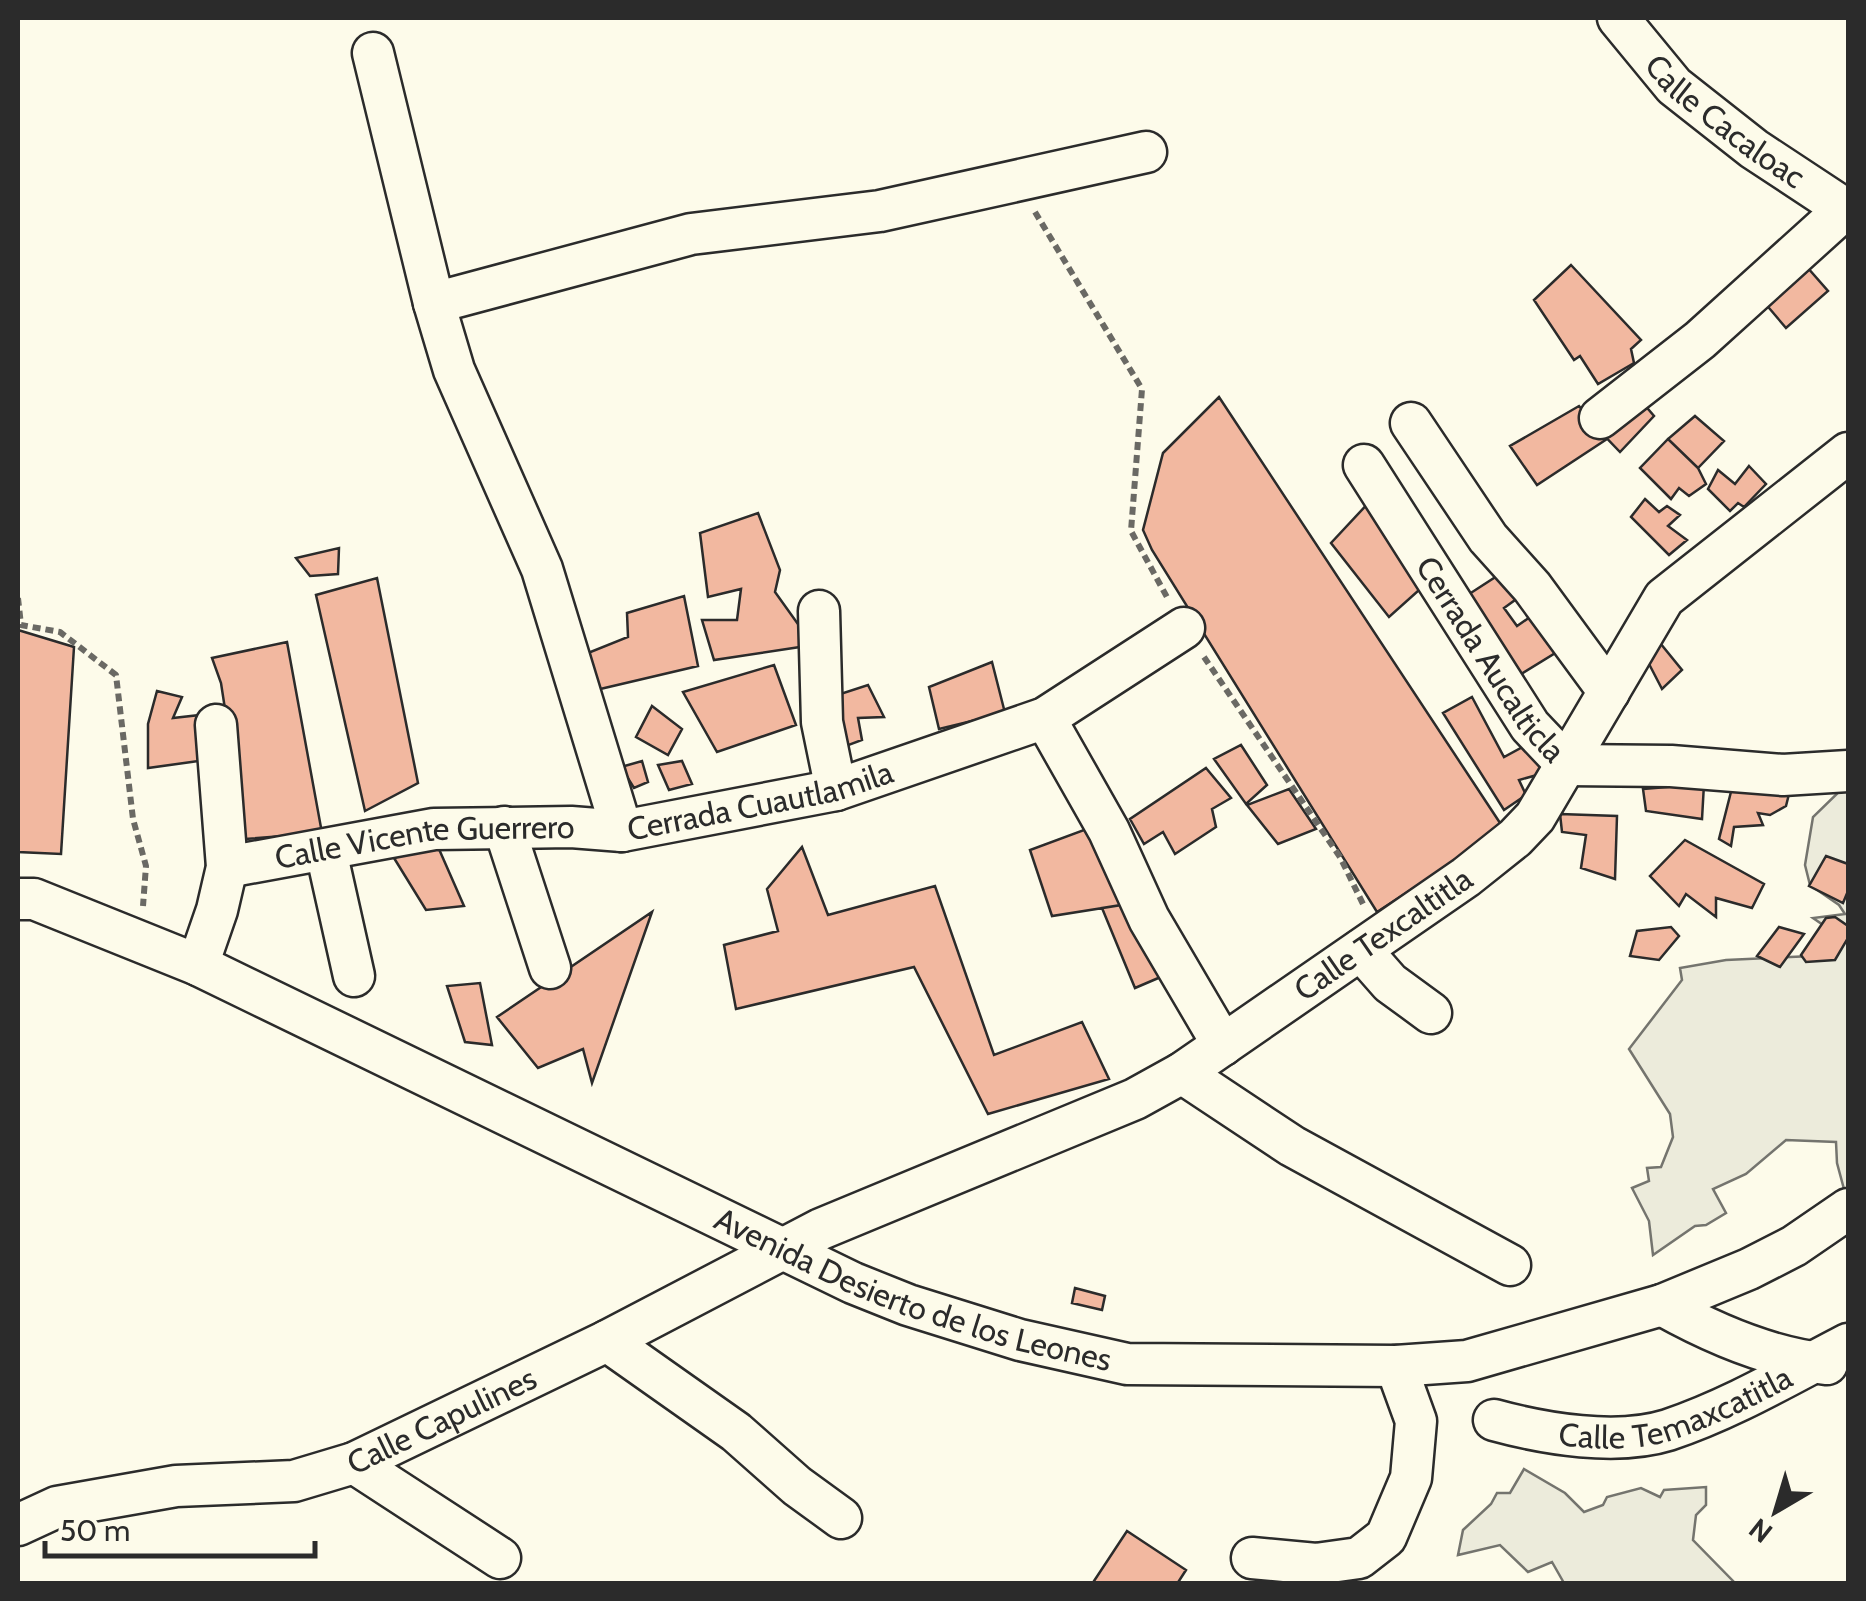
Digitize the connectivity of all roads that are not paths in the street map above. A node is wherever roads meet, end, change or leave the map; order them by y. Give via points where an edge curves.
1 (1618, 18) edge
2 (373, 53) dead end
3 (1146, 152) dead end
4 (1847, 209) edge
5 (434, 303) junction
6 (1600, 418) dead end
7 (1411, 422) dead end
8 (1848, 452) edge
9 (1364, 465) dead end
10 (819, 611) dead end
11 (1184, 628) road end
12 (1610, 692) junction
13 (1045, 718) junction
14 (216, 725) dead end
15 (1567, 765) junction
16 (1848, 771) edge
17 (836, 790) junction
18 (504, 827) junction
19 (622, 831) junction
20 (326, 851) junction
21 (227, 867) junction
22 (18, 899) edge
23 (1361, 950) junction
24 (198, 965) junction
25 (550, 968) dead end
26 (354, 976) dead end
27 (1431, 1013) dead end
28 (1224, 1046) junction
29 (1182, 1073) junction
30 (1848, 1209) edge
31 (784, 1248) junction
32 (1510, 1265) dead end
33 (1662, 1305) junction
34 (608, 1341) junction
35 (1848, 1344) edge
36 (1830, 1362) edge
37 (1396, 1366) junction
38 (1494, 1420) dead end
39 (354, 1463) junction
40 (840, 1518) dead end
41 (18, 1525) edge
42 (500, 1558) dead end
43 (1252, 1558) dead end

1 - 4 street, Calle Cacaloac via 1674,86
2 - 5 street, Cerrada Cuautlamila
3 - 5 street via 880,210 690,234
4 - 6 street via 1700,340
5 - 19 street, Cerrada Cuautlamila via 454,370 542,569
7 - 12 street via 1488,538
8 - 12 street, Calle Texcaltitla via 1664,598
9 - 15 street, Cerrada Aucalticla via 1530,726
10 - 17 street via 822,722
11 - 13 street, Cerrada Cuautlamila
12 - 15 street, Calle Texcaltitla
13 - 17 street, Cerrada Cuautlamila
13 - 28 street
14 - 21 street
15 - 16 street, Cerrada Aucalticla via 1784,775
15 - 23 street, Calle Texcaltitla via 1515,838
17 - 19 street, Cerrada Cuautlamila
18 - 19 street, Calle Vicente Guerrero
18 - 20 street, Calle Vicente Guerrero via 434,829
18 - 25 street
20 - 21 street, Calle Vicente Guerrero
20 - 26 street
21 - 24 street
22 - 24 street, Avenida Desierto de los Leones via 34,899
23 - 27 street via 1390,983
23 - 28 street, Calle Texcaltitla
24 - 31 street, Avenida Desierto de los Leones
28 - 29 street, Calle Texcaltitla
29 - 31 street, Calle Texcaltitla
29 - 32 street via 1292,1146
30 - 33 street, Avenida Desierto de los Leones via 1749,1270
31 - 34 street, Calle Capulines
31 - 37 street, Avenida Desierto de los Leones via 908,1306 1128,1364
33 - 36 street via 1756,1348
33 - 37 street, Avenida Desierto de los Leones via 1468,1362
34 - 39 street, Calle Capulines
34 - 40 street via 736,1432
35 - 36 street, Calle Temaxcatitla
36 - 38 street, Calle Temaxcatitla via 1666,1430 1544,1434
37 - 43 street via 1416,1421 1411,1478 1386,1537 1359,1558 1316,1564
39 - 41 street, Calle Capulines via 294,1481 176,1486 57,1507
39 - 42 street

